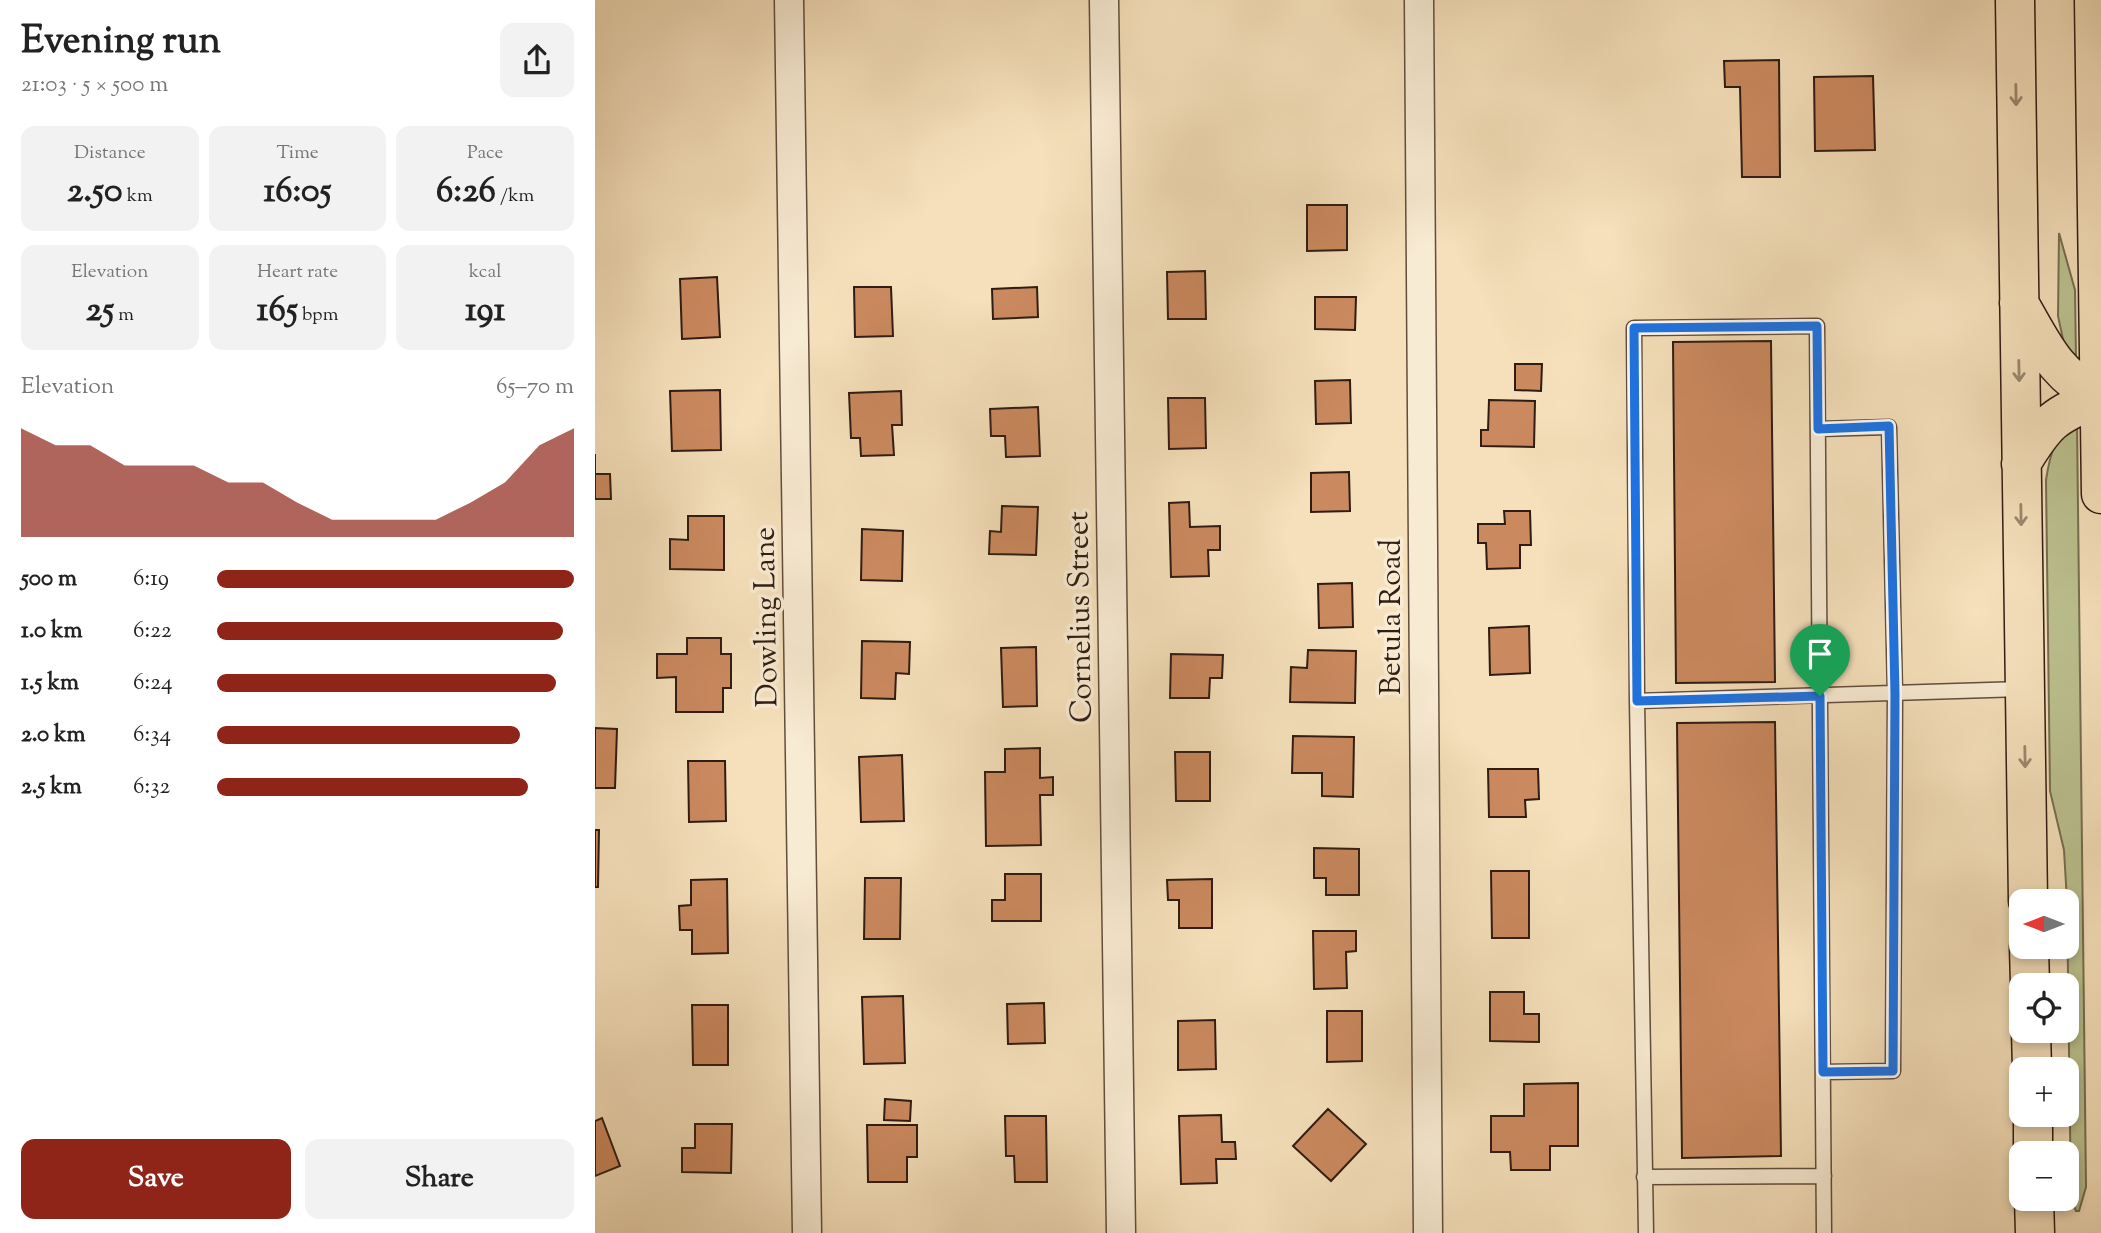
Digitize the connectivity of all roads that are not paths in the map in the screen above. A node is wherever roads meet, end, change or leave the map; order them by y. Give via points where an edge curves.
1 (789, 0) edge
2 (1104, 0) edge
3 (1419, 0) edge
4 (2015, 0) edge
5 (2094, 0) edge
6 (2098, 83) edge
7 (2019, 303) junction
8 (2101, 397) edge
9 (1818, 429) junction
10 (2021, 464) junction
11 (2101, 494) edge
12 (2024, 689) junction
13 (1895, 694) junction
14 (1820, 696) junction
15 (1637, 701) junction
16 (2028, 889) edge
17 (1823, 1072) junction
18 (1824, 1175) junction
19 (1644, 1177) junction
20 (2035, 1211) edge
21 (807, 1233) edge
22 (1121, 1233) edge
23 (1427, 1233) edge
24 (1646, 1233) edge
25 (1825, 1233) edge
26 (2035, 1233) edge

1 - 21 street, Dowling Lane
2 - 22 street, Cornelius Street
3 - 23 street, Betula Road
4 -> 7 highway
5 - 6 highway
6 - 8 highway
7 - 8 highway via 2052,360 2075,386
7 -> 10 highway
8 - 10 highway via 2064,411 2041,430
8 - 11 highway
9 - 13 lane via 1889,426
9 - 14 lane
9 - 15 lane via 1817,326 1634,328
10 -> 12 highway
12 - 13 lane
12 -> 16 highway
13 - 14 lane
13 - 17 lane via 1893,1071
14 - 15 lane
14 - 17 lane
15 - 19 lane
17 - 18 lane
18 - 19 lane
18 - 25 lane
19 - 24 lane
20 - 26 highway

